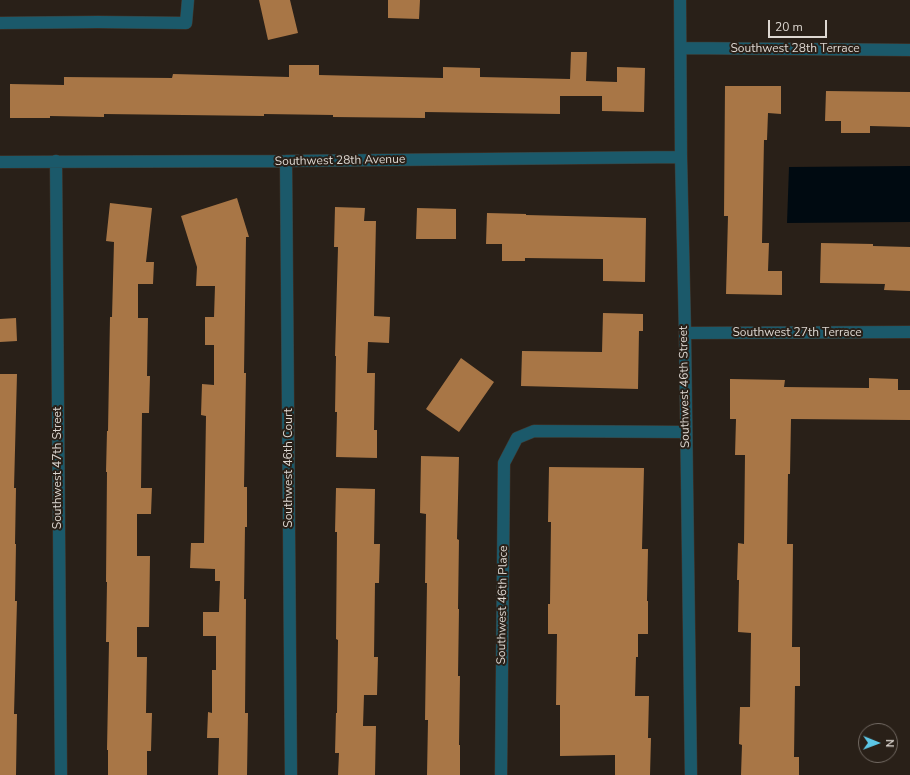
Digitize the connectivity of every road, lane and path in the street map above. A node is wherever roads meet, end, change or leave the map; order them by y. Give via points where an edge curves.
1 (188, 0) edge
2 (680, 0) edge
3 (0, 23) edge
4 (680, 48) junction
5 (910, 50) edge
6 (681, 157) junction
7 (56, 161) junction
8 (286, 161) junction
9 (0, 162) edge
10 (910, 332) edge
11 (685, 333) junction
12 (686, 432) junction
13 (60, 775) edge
14 (291, 775) edge
15 (501, 775) edge
16 (691, 775) edge

1 - 3 street via 186,23
2 - 4 street, Southwest 46th Street
4 - 5 street, Southwest 28th Terrace
4 - 6 street, Southwest 46th Street
6 - 8 street, Southwest 28th Avenue
6 - 11 street, Southwest 46th Street
7 - 8 street, Southwest 28th Avenue
7 - 9 street, Southwest 28th Avenue
7 - 13 street, Southwest 47th Street
8 - 14 street, Southwest 46th Court
10 - 11 street, Southwest 27th Terrace
11 - 12 street, Southwest 46th Street
12 - 15 street, Southwest 46th Place via 534,431 516,438 504,463
12 - 16 street, Southwest 46th Street

